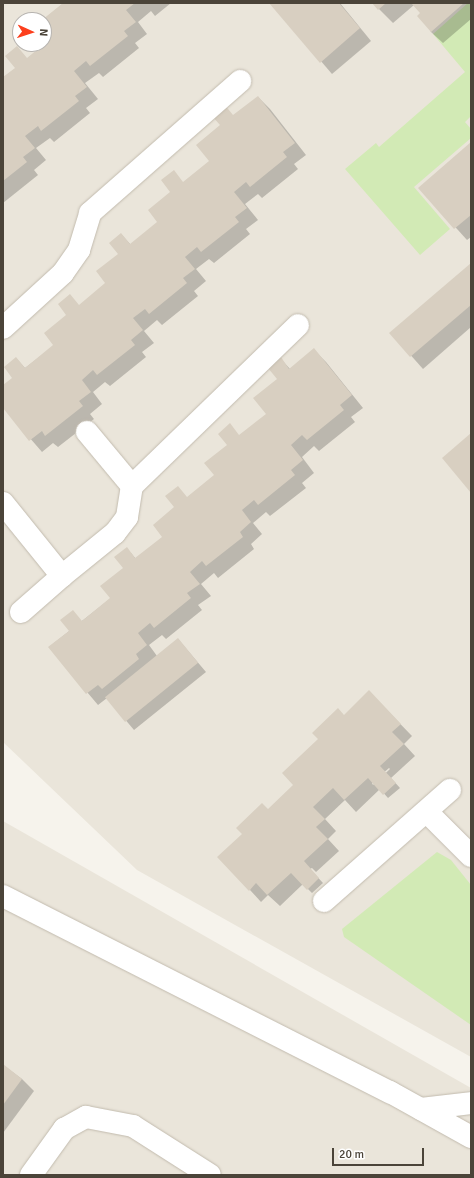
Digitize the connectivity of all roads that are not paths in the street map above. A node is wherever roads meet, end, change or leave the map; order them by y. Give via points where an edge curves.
1 (240, 81) dead end
2 (6, 318) edge
3 (298, 325) dead end
4 (87, 432) dead end
5 (132, 486) junction
6 (3, 503) edge
7 (62, 576) junction
8 (21, 612) dead end
9 (450, 790) dead end
10 (427, 812) junction
11 (471, 856) edge
12 (3, 896) edge
13 (324, 901) dead end
14 (471, 1103) edge
15 (421, 1109) junction
16 (471, 1138) edge
17 (31, 1175) edge
18 (210, 1175) edge

1 - 2 street via 90,212 79,250 63,273
3 - 5 street
4 - 5 street
5 - 7 street via 127,517 115,533
6 - 7 street
7 - 8 street
9 - 10 street
10 - 11 street
10 - 13 street
12 - 15 street
14 - 15 street
15 - 16 street
17 - 18 street via 64,1129 86,1117 133,1126

